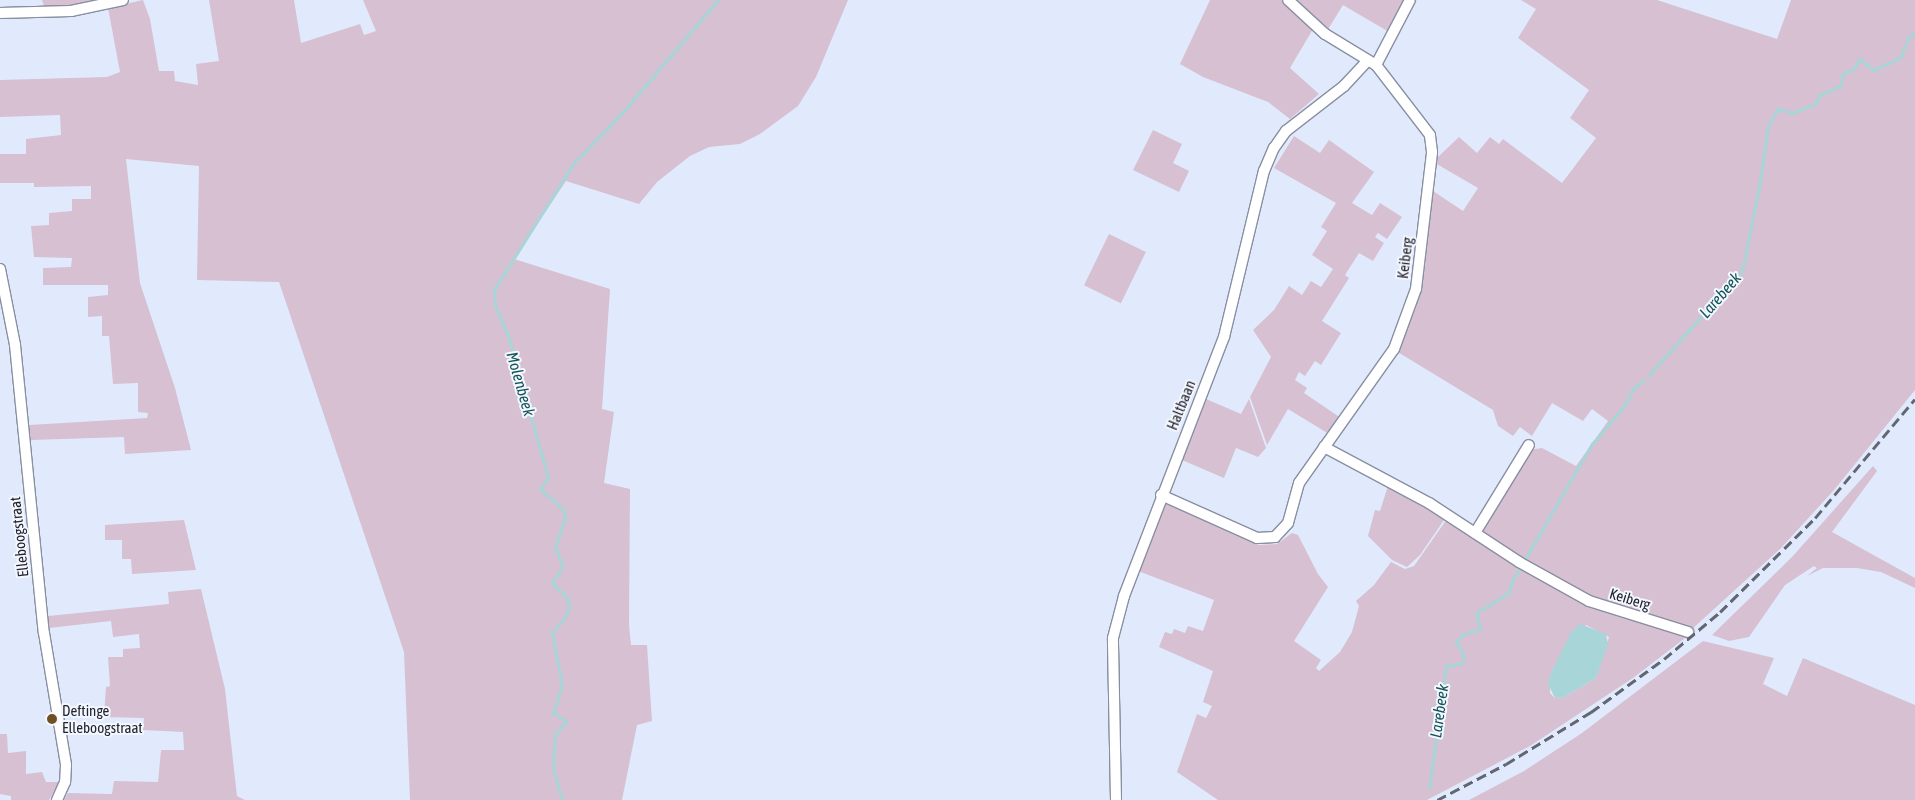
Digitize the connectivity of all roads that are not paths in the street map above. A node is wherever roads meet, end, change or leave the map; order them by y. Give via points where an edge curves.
1 (123, 0) edge
2 (1288, 0) edge
3 (1410, 0) edge
4 (0, 13) edge
5 (1372, 63) junction
6 (0, 269) edge
7 (1529, 445) dead end
8 (1324, 447) junction
9 (1161, 495) junction
10 (1475, 533) junction
11 (1688, 632) dead end
12 (56, 800) edge
13 (1116, 800) edge

1 - 4 street via 81,10
2 - 5 street, Keiberg via 1326,34
3 - 5 street, Haltbaan
5 - 8 street, Keiberg via 1416,114 1432,142 1420,269 1411,307 1394,349
5 - 9 street, Haltbaan via 1286,131 1274,148 1264,171 1224,337
6 - 12 street, Elleboogstraat via 12,320 44,634 66,765 65,782
7 - 10 street
8 - 9 street, Keiberg via 1294,492 1288,523 1267,540
8 - 10 street, Keiberg
9 - 13 street, Haltbaan via 1124,596 1113,638
10 - 11 street, Keiberg via 1589,601

